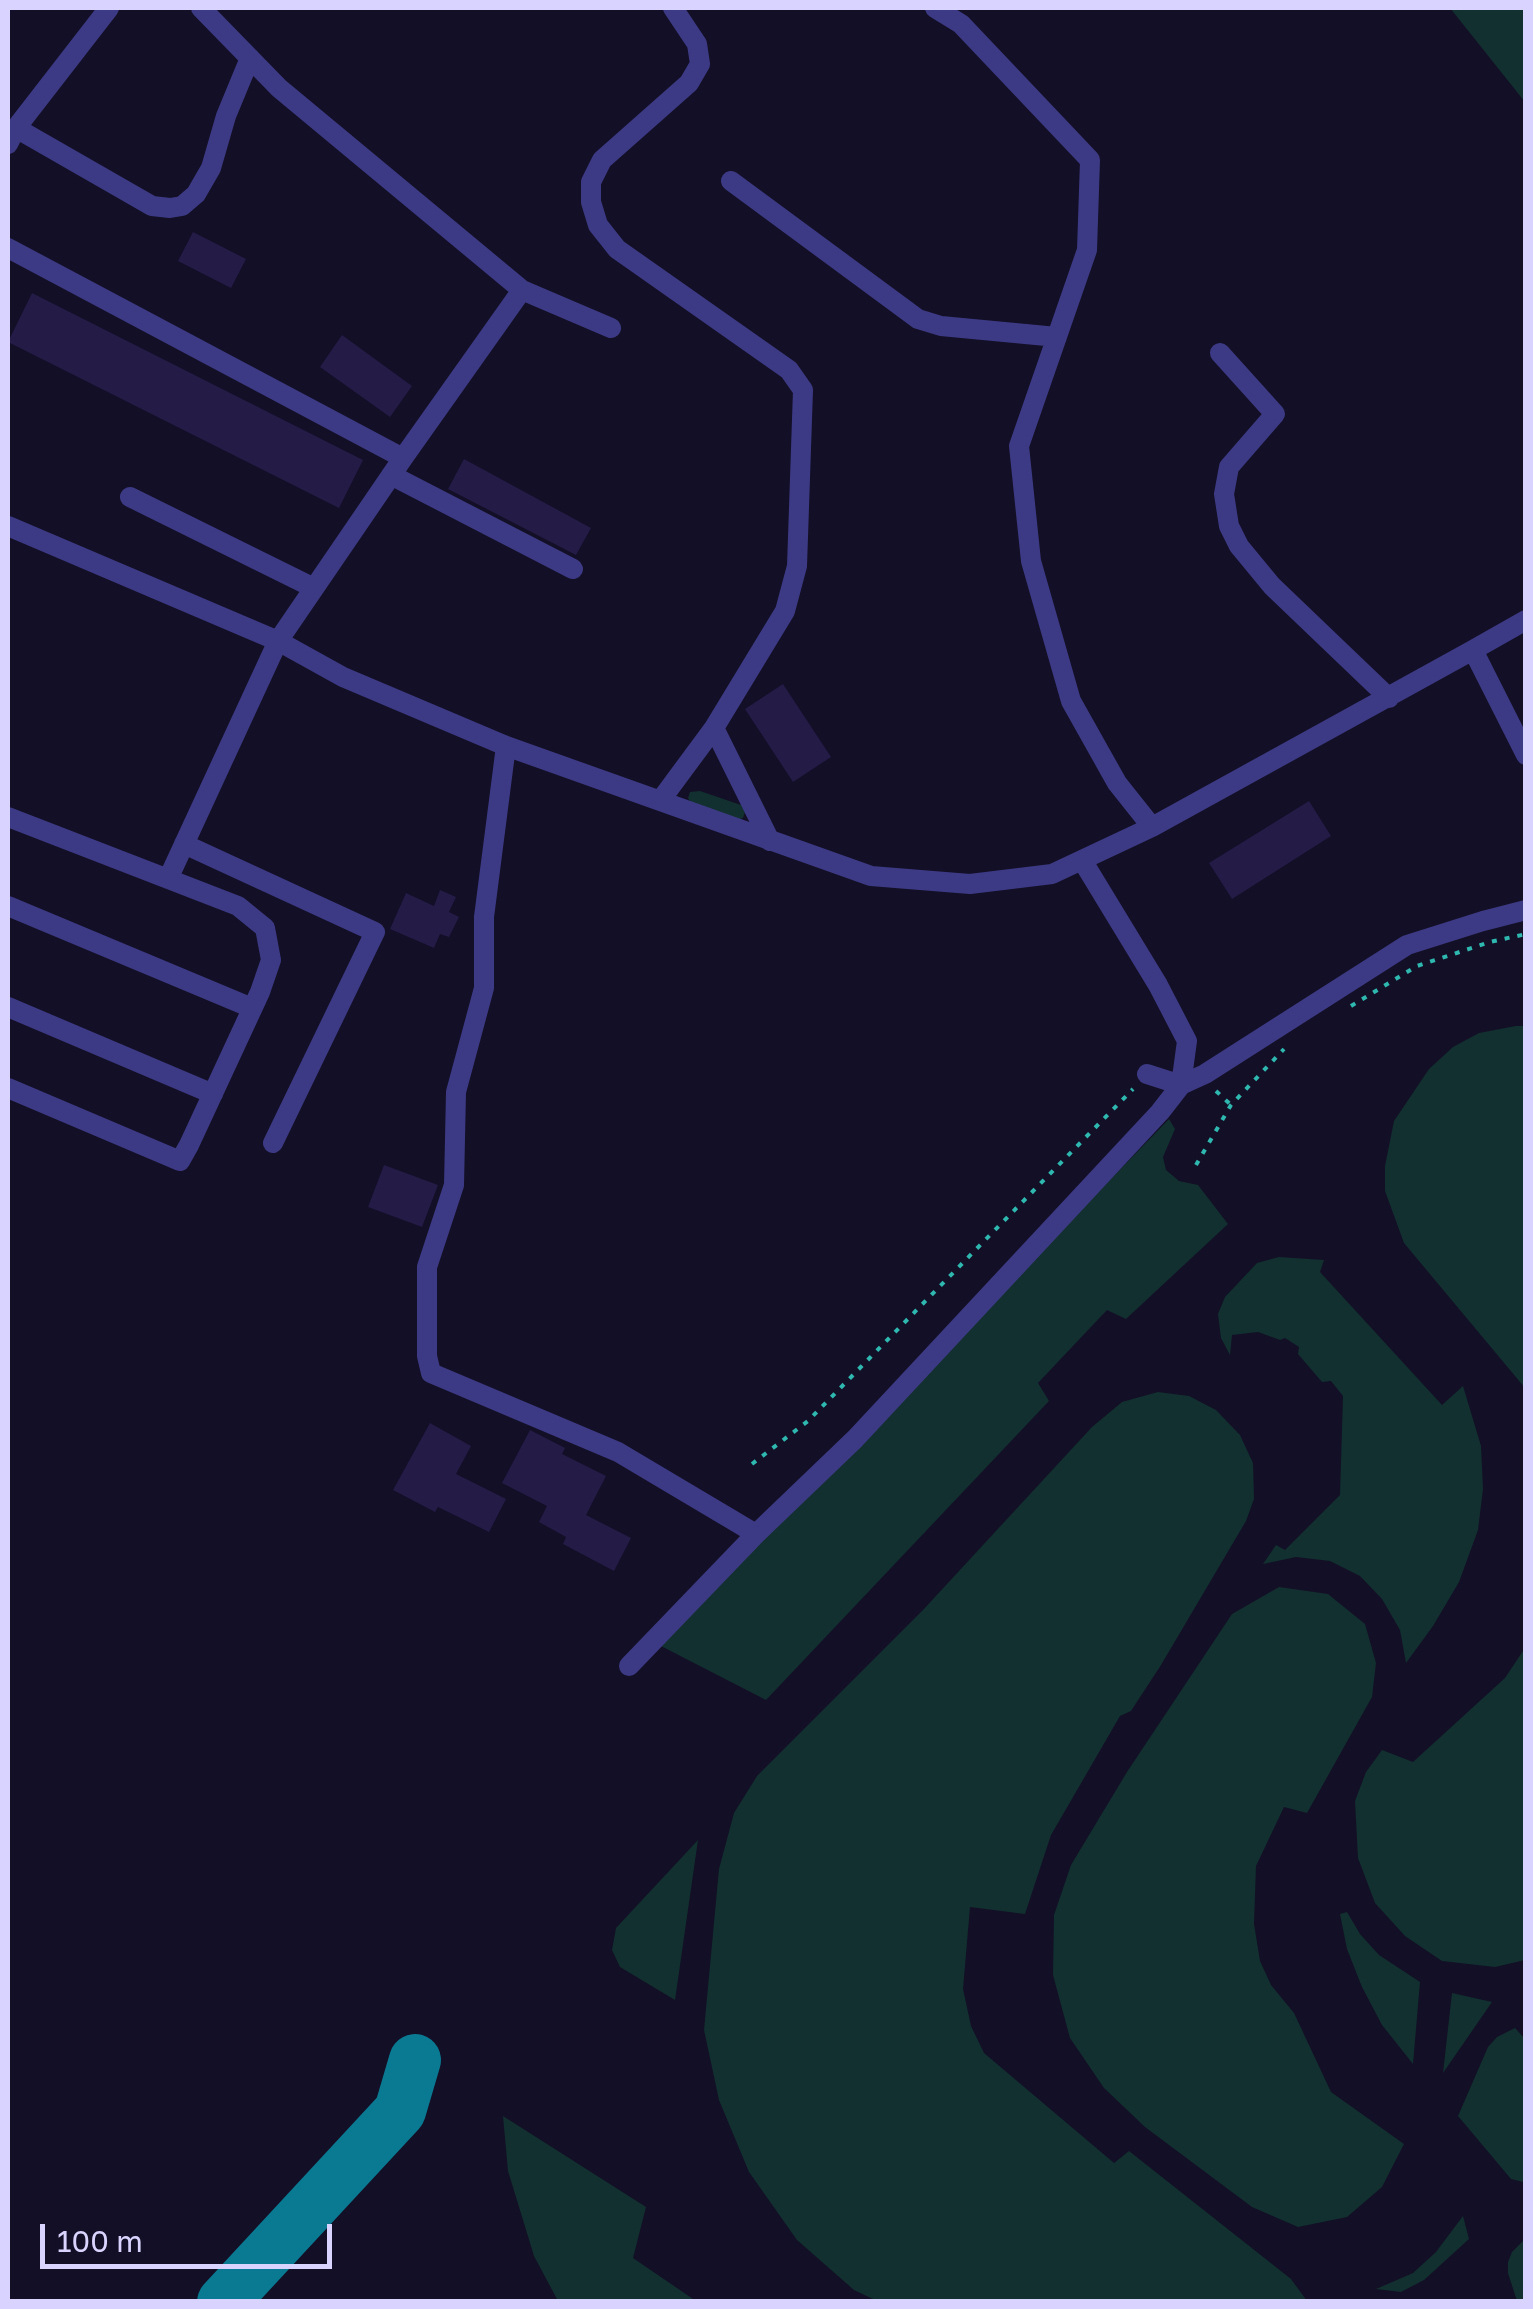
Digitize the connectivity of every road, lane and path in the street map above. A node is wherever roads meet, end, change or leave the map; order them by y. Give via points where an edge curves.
1 (109, 8) edge
2 (201, 8) edge
3 (673, 8) edge
4 (935, 8) edge
5 (250, 58) junction
6 (12, 136) edge
7 (732, 180) dead end
8 (8, 248) edge
9 (522, 290) junction
10 (611, 328) dead end
11 (1057, 337) junction
12 (1220, 353) dead end
13 (397, 466) junction
14 (130, 497) dead end
15 (8, 526) edge
16 (573, 570) dead end
17 (314, 588) junction
18 (1526, 620) edge
19 (278, 640) junction
20 (1473, 650) junction
21 (1389, 698) junction
22 (714, 728) junction
23 (506, 746) junction
24 (1526, 755) edge
25 (660, 801) junction
26 (8, 817) edge
27 (1152, 826) junction
28 (770, 841) junction
29 (184, 844) junction
30 (1082, 860) junction
31 (168, 879) junction
32 (8, 906) edge
33 (1526, 910) edge
34 (1526, 934) edge
35 (1351, 1006) dead end
36 (8, 1007) edge
37 (252, 1008) junction
38 (1284, 1049) dead end
39 (1147, 1074) joint
40 (1181, 1084) junction
41 (8, 1088) edge
42 (213, 1094) junction
43 (1218, 1094) dead end
44 (1231, 1105) junction
45 (273, 1143) dead end
46 (1196, 1166) dead end
47 (752, 1464) dead end
48 (756, 1534) junction
49 (629, 1666) dead end

1 - 6 lane
2 - 5 lane
3 - 22 lane via 697,44 700,64 689,83 602,160 591,182 598,226 618,248 789,370 803,390 797,566 784,611
4 - 11 lane via 961,24 1090,160 1087,250
5 - 6 lane via 211,168 182,206 152,206
5 - 9 lane
7 - 11 lane via 918,319
8 - 13 lane
9 - 10 lane
9 - 13 lane
11 - 27 lane via 1019,446 1032,561 1070,700 1116,783
12 - 21 lane via 1275,414 1228,467 1229,526 1272,586
13 - 16 lane
13 - 17 lane
14 - 17 lane
15 - 19 lane
17 - 19 lane
18 - 20 lane
19 - 23 lane via 344,677
19 - 29 lane
20 - 21 lane
20 - 24 lane
21 - 27 lane
22 - 25 lane
22 - 28 lane
23 - 25 lane
23 - 48 lane via 484,918 484,988 456,1092 454,1185 428,1267 431,1373 618,1452
25 - 28 lane
26 - 31 lane
27 - 30 lane
28 - 30 lane via 871,876 970,884 1052,874
29 - 31 lane
29 - 45 lane via 375,932
30 - 40 lane via 1188,1042
31 - 37 lane via 238,906 265,928 270,960
32 - 37 lane
33 - 40 lane via 1407,945
34 - 35 path via 1417,966
36 - 42 lane
37 - 42 lane
38 - 44 path
39 - 40 lane
39 - 47 path via 808,1421
40 - 48 lane via 855,1439
41 - 42 lane via 180,1161
43 - 44 path
44 - 46 path
48 - 49 lane

